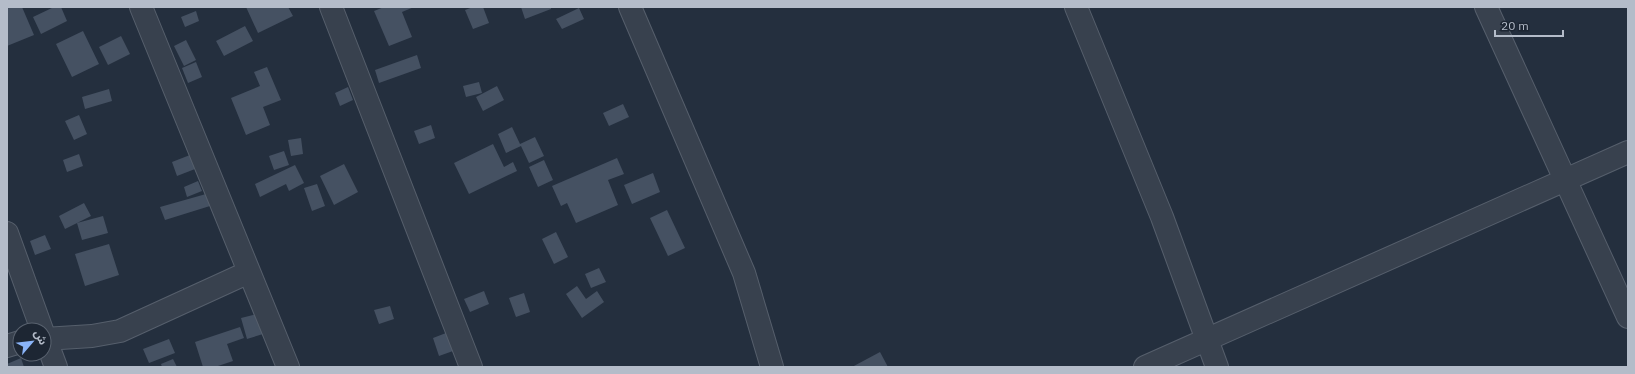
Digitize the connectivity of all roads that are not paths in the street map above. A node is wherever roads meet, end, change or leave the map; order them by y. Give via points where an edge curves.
1 (141, 7) edge
2 (332, 7) edge
3 (630, 7) edge
4 (1076, 7) edge
5 (1486, 7) edge
6 (1628, 152) edge
7 (1565, 180) junction
8 (7, 233) edge
9 (249, 272) junction
10 (1628, 317) edge
11 (39, 322) edge
12 (52, 336) edge
13 (1206, 339) junction
14 (52, 357) edge
15 (56, 367) edge
16 (288, 367) edge
17 (471, 367) edge
18 (772, 367) edge
19 (1145, 367) edge
20 (1216, 367) edge

1 - 9 street
2 - 17 street
3 - 18 street via 744,273
4 - 13 street via 1162,216
5 - 7 street
6 - 7 street
7 - 10 street
7 - 13 street
8 - 11 street
9 - 12 street via 120,331 92,336
9 - 16 street
13 - 19 street
13 - 20 street
14 - 15 street

